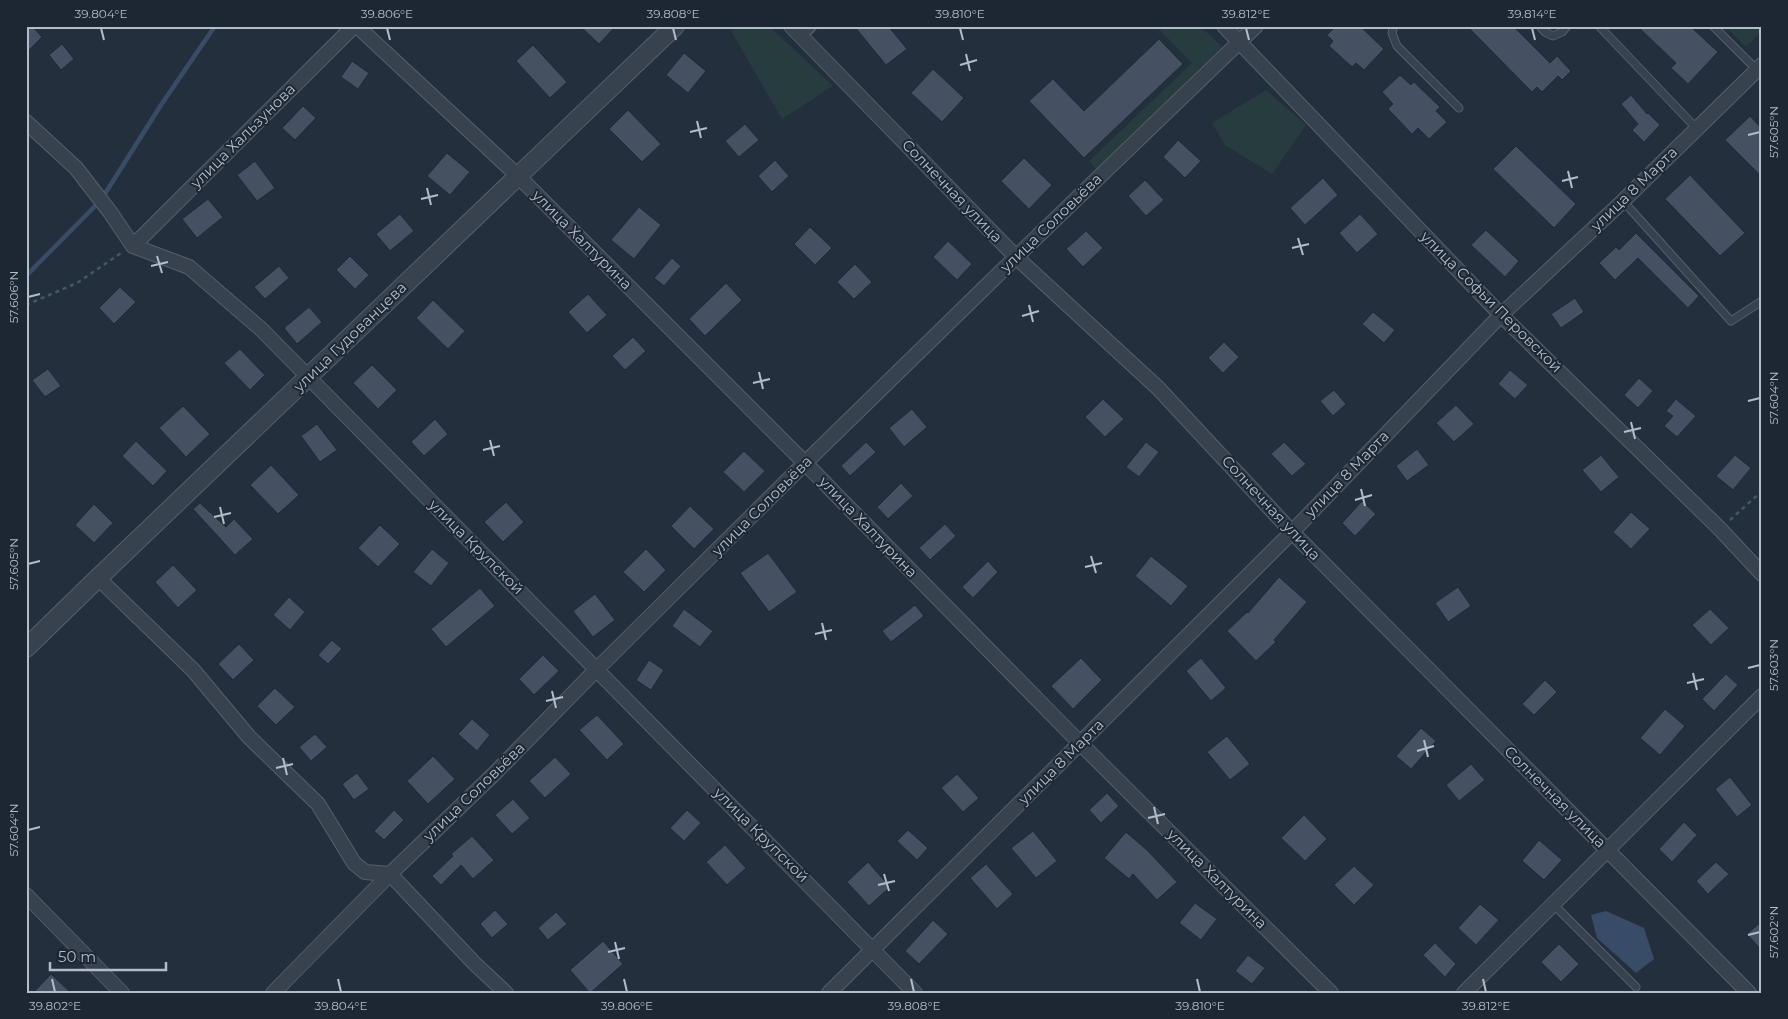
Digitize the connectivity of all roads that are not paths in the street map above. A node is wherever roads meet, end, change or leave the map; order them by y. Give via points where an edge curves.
1 (355, 26) edge
2 (675, 26) edge
3 (1224, 26) edge
4 (1256, 26) edge
5 (1394, 26) edge
6 (1540, 26) edge
7 (1567, 26) edge
8 (1599, 26) edge
9 (1713, 26) edge
10 (800, 29) edge
11 (1239, 43) junction
12 (1760, 68) edge
13 (1459, 108) dead end
14 (26, 122) edge
15 (1698, 129) junction
16 (518, 176) junction
17 (1623, 201) junction
18 (133, 246) junction
19 (1016, 257) junction
20 (1762, 301) edge
21 (1501, 315) junction
22 (309, 376) junction
23 (805, 463) junction
24 (1292, 532) junction
25 (1762, 574) edge
26 (98, 578) junction
27 (26, 648) edge
28 (597, 669) junction
29 (1762, 696) edge
30 (1080, 743) junction
31 (1608, 850) junction
32 (390, 874) junction
33 (26, 895) edge
34 (1553, 904) junction
35 (873, 949) junction
36 (1636, 986) dead end
37 (122, 993) edge
38 (273, 993) edge
39 (506, 993) edge
40 (829, 993) edge
41 (915, 993) edge
42 (1331, 993) edge
43 (1464, 993) edge
44 (1749, 993) edge

1 - 16 street, улица Халтурина
1 - 18 street, улица Хальзунова
2 - 16 street, улица Гудованцева
3 - 11 street, улица Софьи Перовской
4 - 11 street, улица Соловьёва
5 - 13 lane via 1392,33 1397,46
6 - 7 lane via 1553,36
8 - 15 lane
9 - 12 lane
10 - 19 street, Солнечная улица
11 - 19 street, улица Соловьёва
11 - 21 street, улица Софьи Перовской
12 - 15 street, улица 8 Марта
14 - 18 street via 76,168
15 - 17 street, улица 8 Марта
16 - 22 street, улица Гудованцева
16 - 23 street, улица Халтурина
17 - 20 lane via 1731,320
17 - 21 street, улица 8 Марта
18 - 22 street, улица Крупской via 189,267 261,329
19 - 23 street, улица Соловьёва
19 - 24 street, Солнечная улица via 1158,388
21 - 24 street, улица 8 Марта
21 - 25 street, улица Софьи Перовской
22 - 26 street, улица Гудованцева
22 - 28 street, улица Крупской
23 - 28 street, улица Соловьёва
23 - 30 street, улица Халтурина
24 - 30 street, улица 8 Марта
24 - 31 street, Солнечная улица
26 - 27 street, улица Гудованцева
26 - 32 street via 193,670 249,737 318,804 354,863 365,872
28 - 32 street, улица Соловьёва
28 - 35 street, улица Крупской
29 - 31 street
30 - 35 street, улица 8 Марта
30 - 42 street, улица Халтурина
31 - 34 street
31 - 44 street, Солнечная улица
32 - 38 street, улица Соловьёва
32 - 39 street
33 - 37 street
34 - 36 lane
34 - 43 street
35 - 40 street, улица 8 Марта
35 - 41 street, улица Крупской

